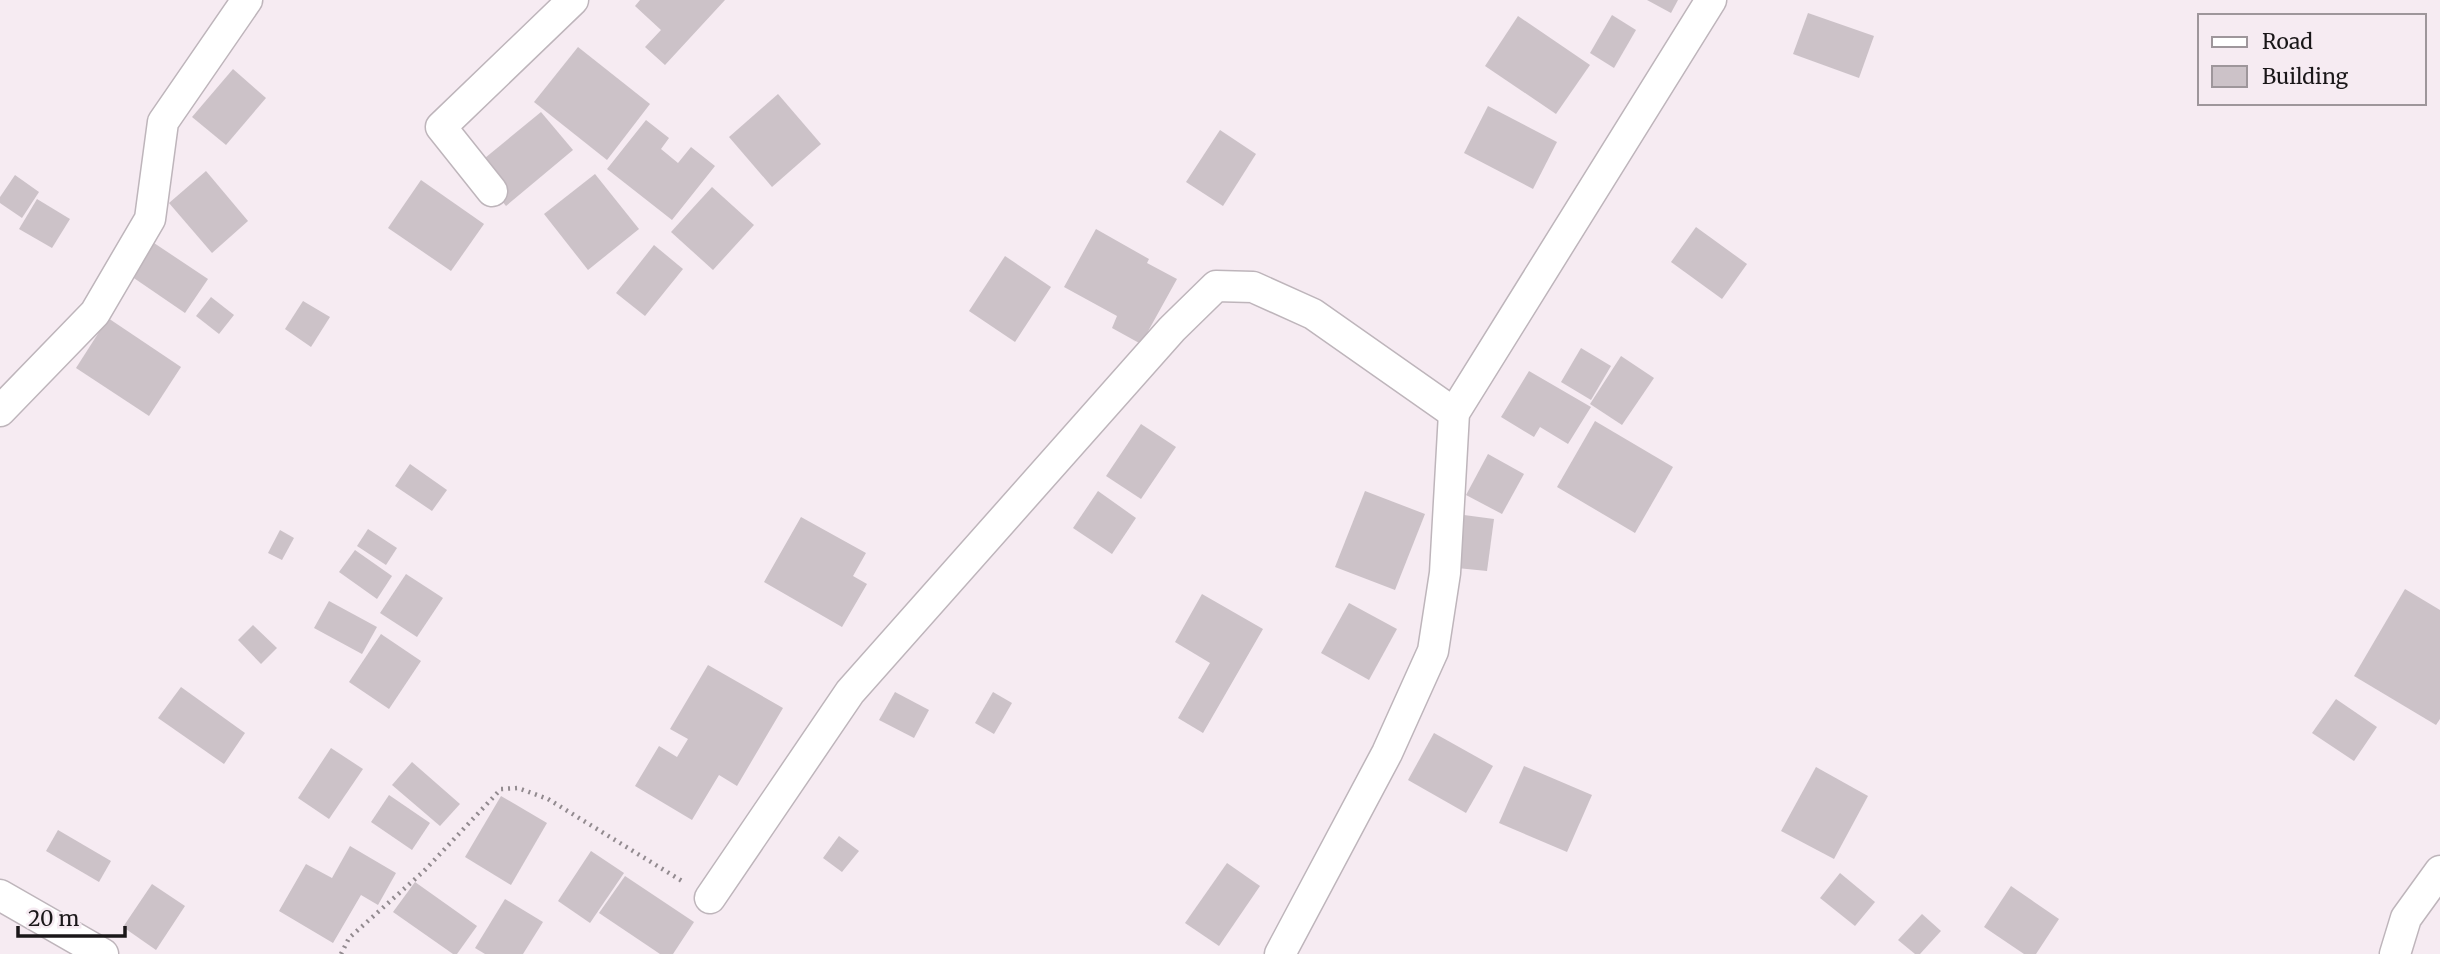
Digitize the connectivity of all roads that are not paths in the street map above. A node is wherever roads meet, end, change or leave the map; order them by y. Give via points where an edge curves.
1 (247, 0) edge
2 (573, 0) edge
3 (1711, 0) edge
4 (492, 191) dead end
5 (0, 411) edge
6 (1454, 413) junction
7 (2440, 871) edge
8 (0, 895) edge
9 (710, 898) road end
10 (103, 954) edge
11 (1280, 954) edge
12 (2395, 954) edge

1 - 5 street via 163,122 150,219 95,313
2 - 4 street via 441,127
3 - 6 street
6 - 9 street via 1313,314 1253,287 1216,286 1172,329 850,692
6 - 11 street via 1445,573 1433,651 1387,753
7 - 12 street via 2406,918
8 - 10 street

